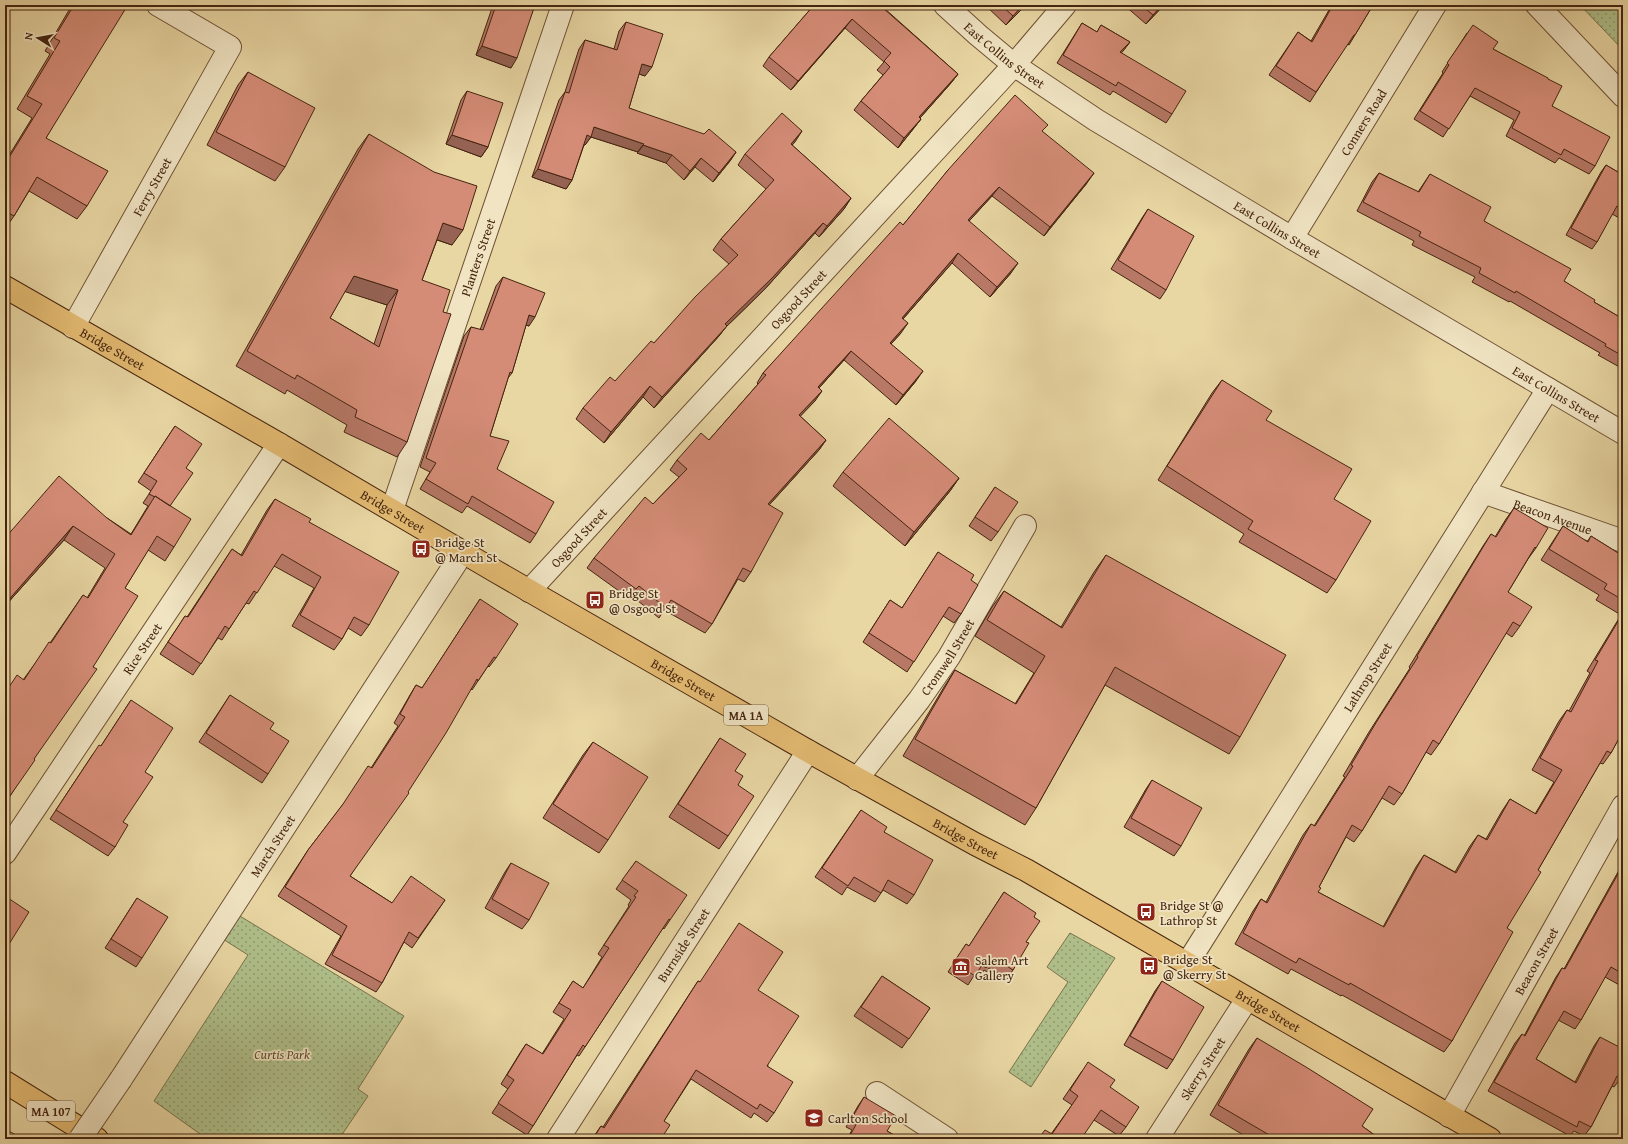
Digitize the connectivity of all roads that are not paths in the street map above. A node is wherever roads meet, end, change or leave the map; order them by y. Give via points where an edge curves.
1 (158, 5) edge
2 (563, 5) edge
3 (945, 5) edge
4 (1065, 5) edge
5 (1434, 5) edge
6 (1537, 5) edge
7 (1014, 65) junction
8 (1623, 96) edge
9 (1292, 238) junction
10 (5, 287) edge
11 (74, 327) junction
12 (1548, 389) junction
13 (1623, 433) edge
14 (279, 444) junction
15 (1484, 492) junction
16 (392, 510) junction
17 (1024, 526) dead end
18 (1623, 542) edge
19 (463, 552) junction
20 (529, 591) junction
21 (808, 751) junction
22 (857, 779) junction
23 (1623, 806) edge
24 (5, 853) edge
25 (1187, 964) junction
26 (1248, 999) junction
27 (5, 1082) edge
28 (877, 1093) dead end
29 (1449, 1116) junction
30 (80, 1139) edge
31 (97, 1139) edge
32 (558, 1139) edge
33 (947, 1139) edge
34 (1157, 1139) edge
35 (1490, 1139) edge

1 - 11 street, Ferry Street via 230,47
2 - 16 street, Planters Street
3 - 7 street, East Collins Street
4 - 7 street, Osgood Street
5 - 9 street, Conners Road
6 - 8 street
7 - 9 street, East Collins Street via 1096,120
7 - 20 street, Osgood Street
9 - 12 street, East Collins Street
10 - 11 main road, Bridge Street / MA 1A
11 - 14 main road, Bridge Street / MA 1A
12 - 13 street, East Collins Street
12 - 15 street, Lathrop Street
14 - 16 main road, Bridge Street / MA 1A
14 - 24 street, Rice Street
15 - 18 street, Beacon Avenue
15 - 25 street, Lathrop Street
16 - 19 main road, Bridge Street / MA 1A
17 - 22 street, Cromwell Street via 949,657
19 - 20 main road, Bridge Street / MA 1A
19 - 30 street, March Street, bridge
20 - 21 main road, Bridge Street / MA 1A
21 - 22 main road, Bridge Street / MA 1A
21 - 32 street, Burnside Street
22 - 25 main road, Bridge Street / MA 1A via 1026,870
23 - 29 street, Beacon Street
25 - 26 main road, Bridge Street / MA 1A
26 - 29 main road, Bridge Street / MA 1A
26 - 34 street, Skerry Street
27 - 31 main road, MA 107
28 - 33 street
29 - 35 main road, Bridge Street / MA 1A

